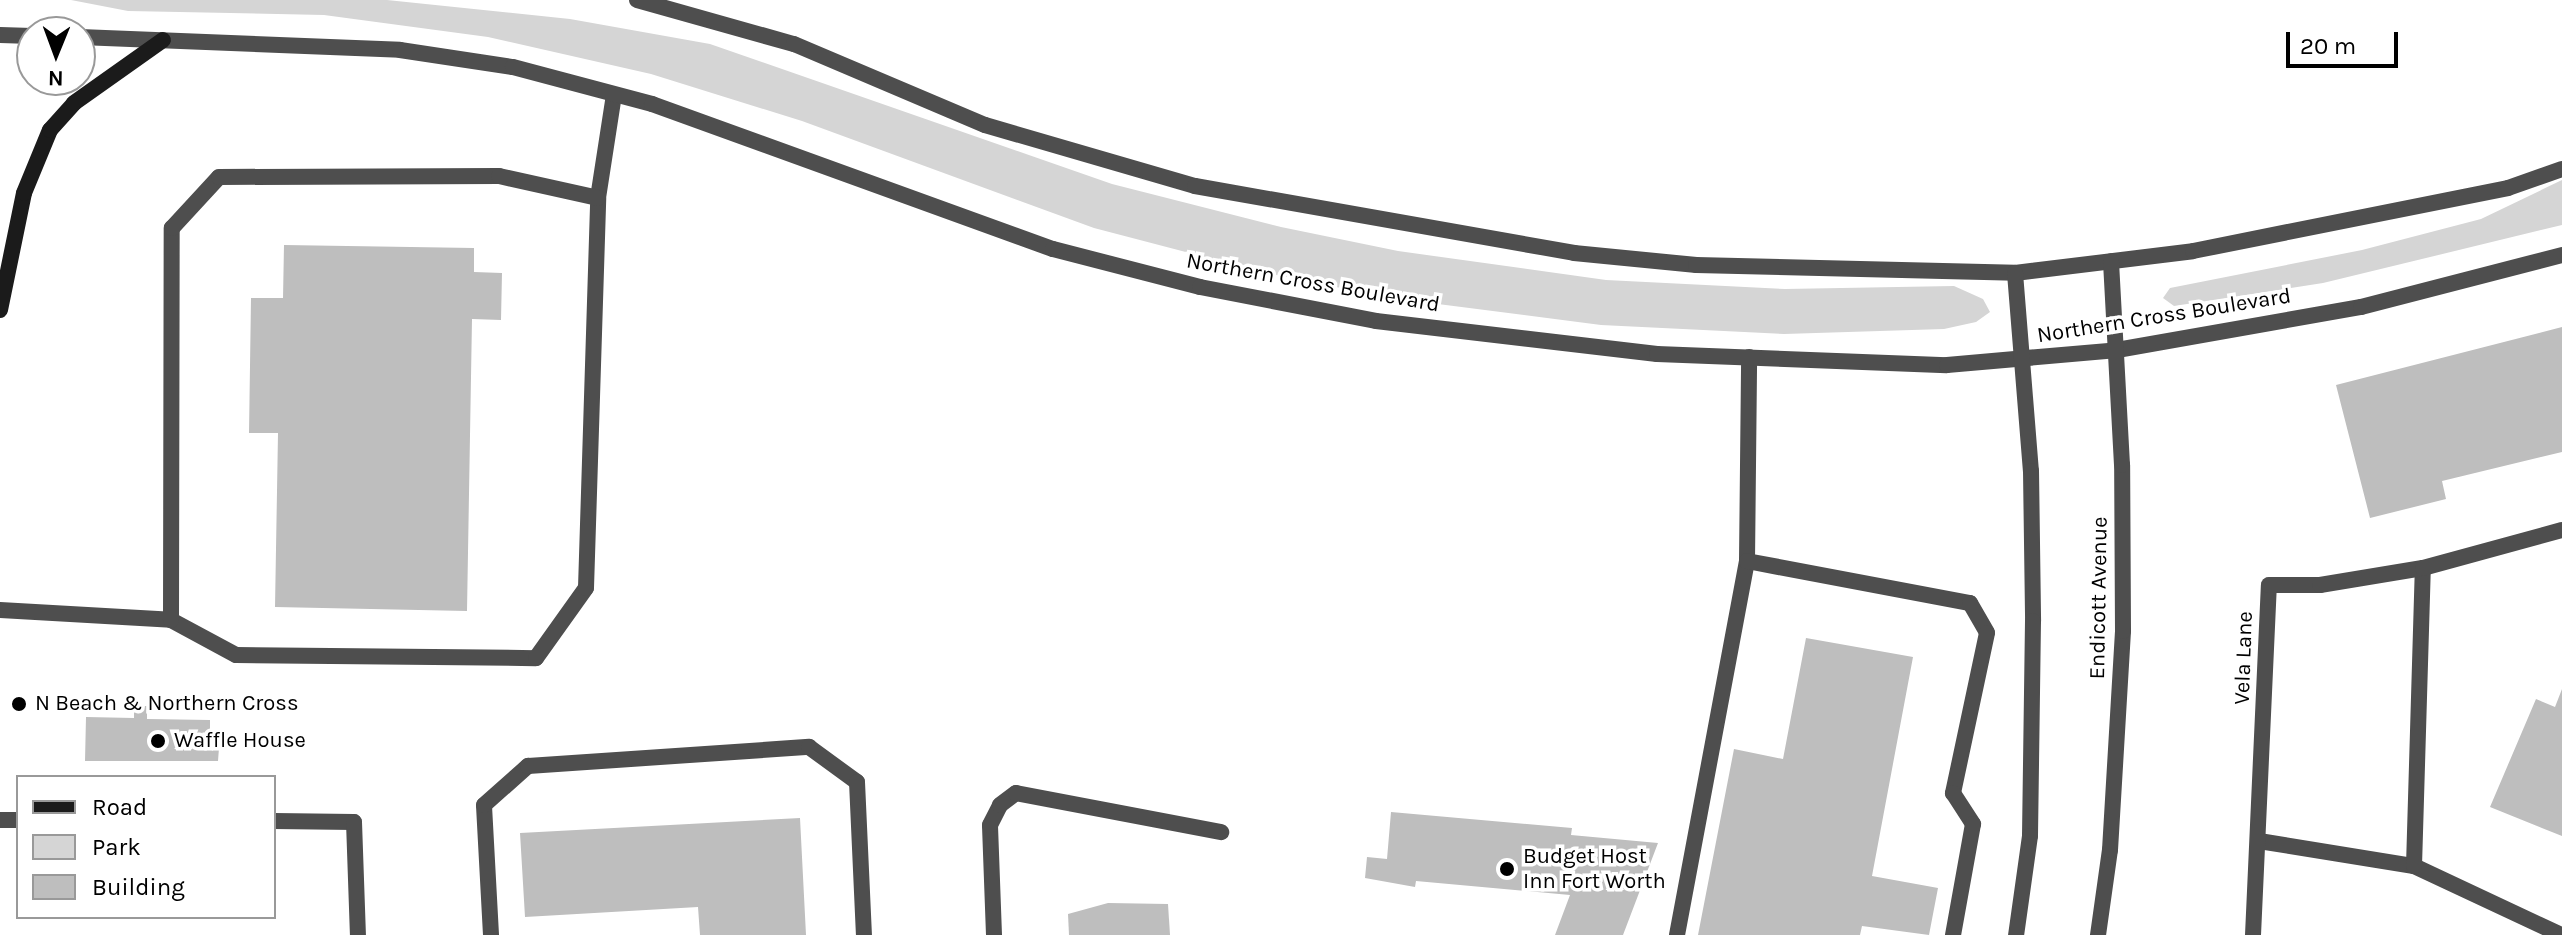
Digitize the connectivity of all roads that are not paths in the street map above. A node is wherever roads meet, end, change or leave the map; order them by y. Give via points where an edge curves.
1 (637, 0) edge
2 (96, 38) edge
3 (163, 40) junction
4 (614, 95) junction
5 (2562, 169) edge
6 (598, 198) junction
7 (2562, 255) edge
8 (2111, 261) junction
9 (2015, 273) junction
10 (0, 310) edge
11 (2117, 350) junction
12 (1749, 357) junction
13 (2021, 360) junction
14 (2562, 530) edge
15 (1747, 561) junction
16 (2423, 568) junction
17 (0, 610) edge
18 (171, 620) junction
19 (276, 821) edge
20 (1221, 832) dead end
21 (2259, 841) junction
22 (2414, 866) junction
23 (358, 935) edge
24 (491, 935) edge
25 (864, 935) edge
26 (994, 935) edge
27 (1677, 935) edge
28 (1953, 935) edge
29 (2016, 935) edge
30 (2098, 935) edge
31 (2253, 935) edge
32 (2561, 935) edge

1 - 9 street via 794,44 985,125 1195,186 1574,253 1696,265
2 - 3 street, Northern Cross Boulevard
3 - 4 street, Northern Cross Boulevard via 400,50 513,67
3 - 10 main road via 74,103 50,130 24,193
4 - 6 street
4 - 12 street, Northern Cross Boulevard via 1053,249 1200,287 1376,321 1657,354
5 - 8 street via 2508,188 2193,251
6 - 18 street via 499,176 219,177 172,228
6 - 18 street via 586,588 536,658 236,655
7 - 11 street, Northern Cross Boulevard via 2361,307
8 - 9 street
8 - 11 street, Endicott Avenue
9 - 13 street
11 - 13 street, Northern Cross Boulevard
11 - 30 street, Endicott Avenue via 2123,631 2110,850
12 - 13 street, Northern Cross Boulevard via 1947,365
12 - 15 street
13 - 29 street via 2031,471 2033,621 2030,836
14 - 16 street, Vela Lane
15 - 27 street
15 - 28 street via 1970,603 1987,633 1953,793 1973,824
16 - 21 street, Vela Lane via 2320,585 2269,585
16 - 22 street
17 - 18 street
19 - 23 street via 354,822
20 - 26 street via 1016,793 1000,805 990,825
21 - 22 street
21 - 31 street, Vela Lane
22 - 32 street
24 - 25 street via 484,805 528,766 809,747 857,782

